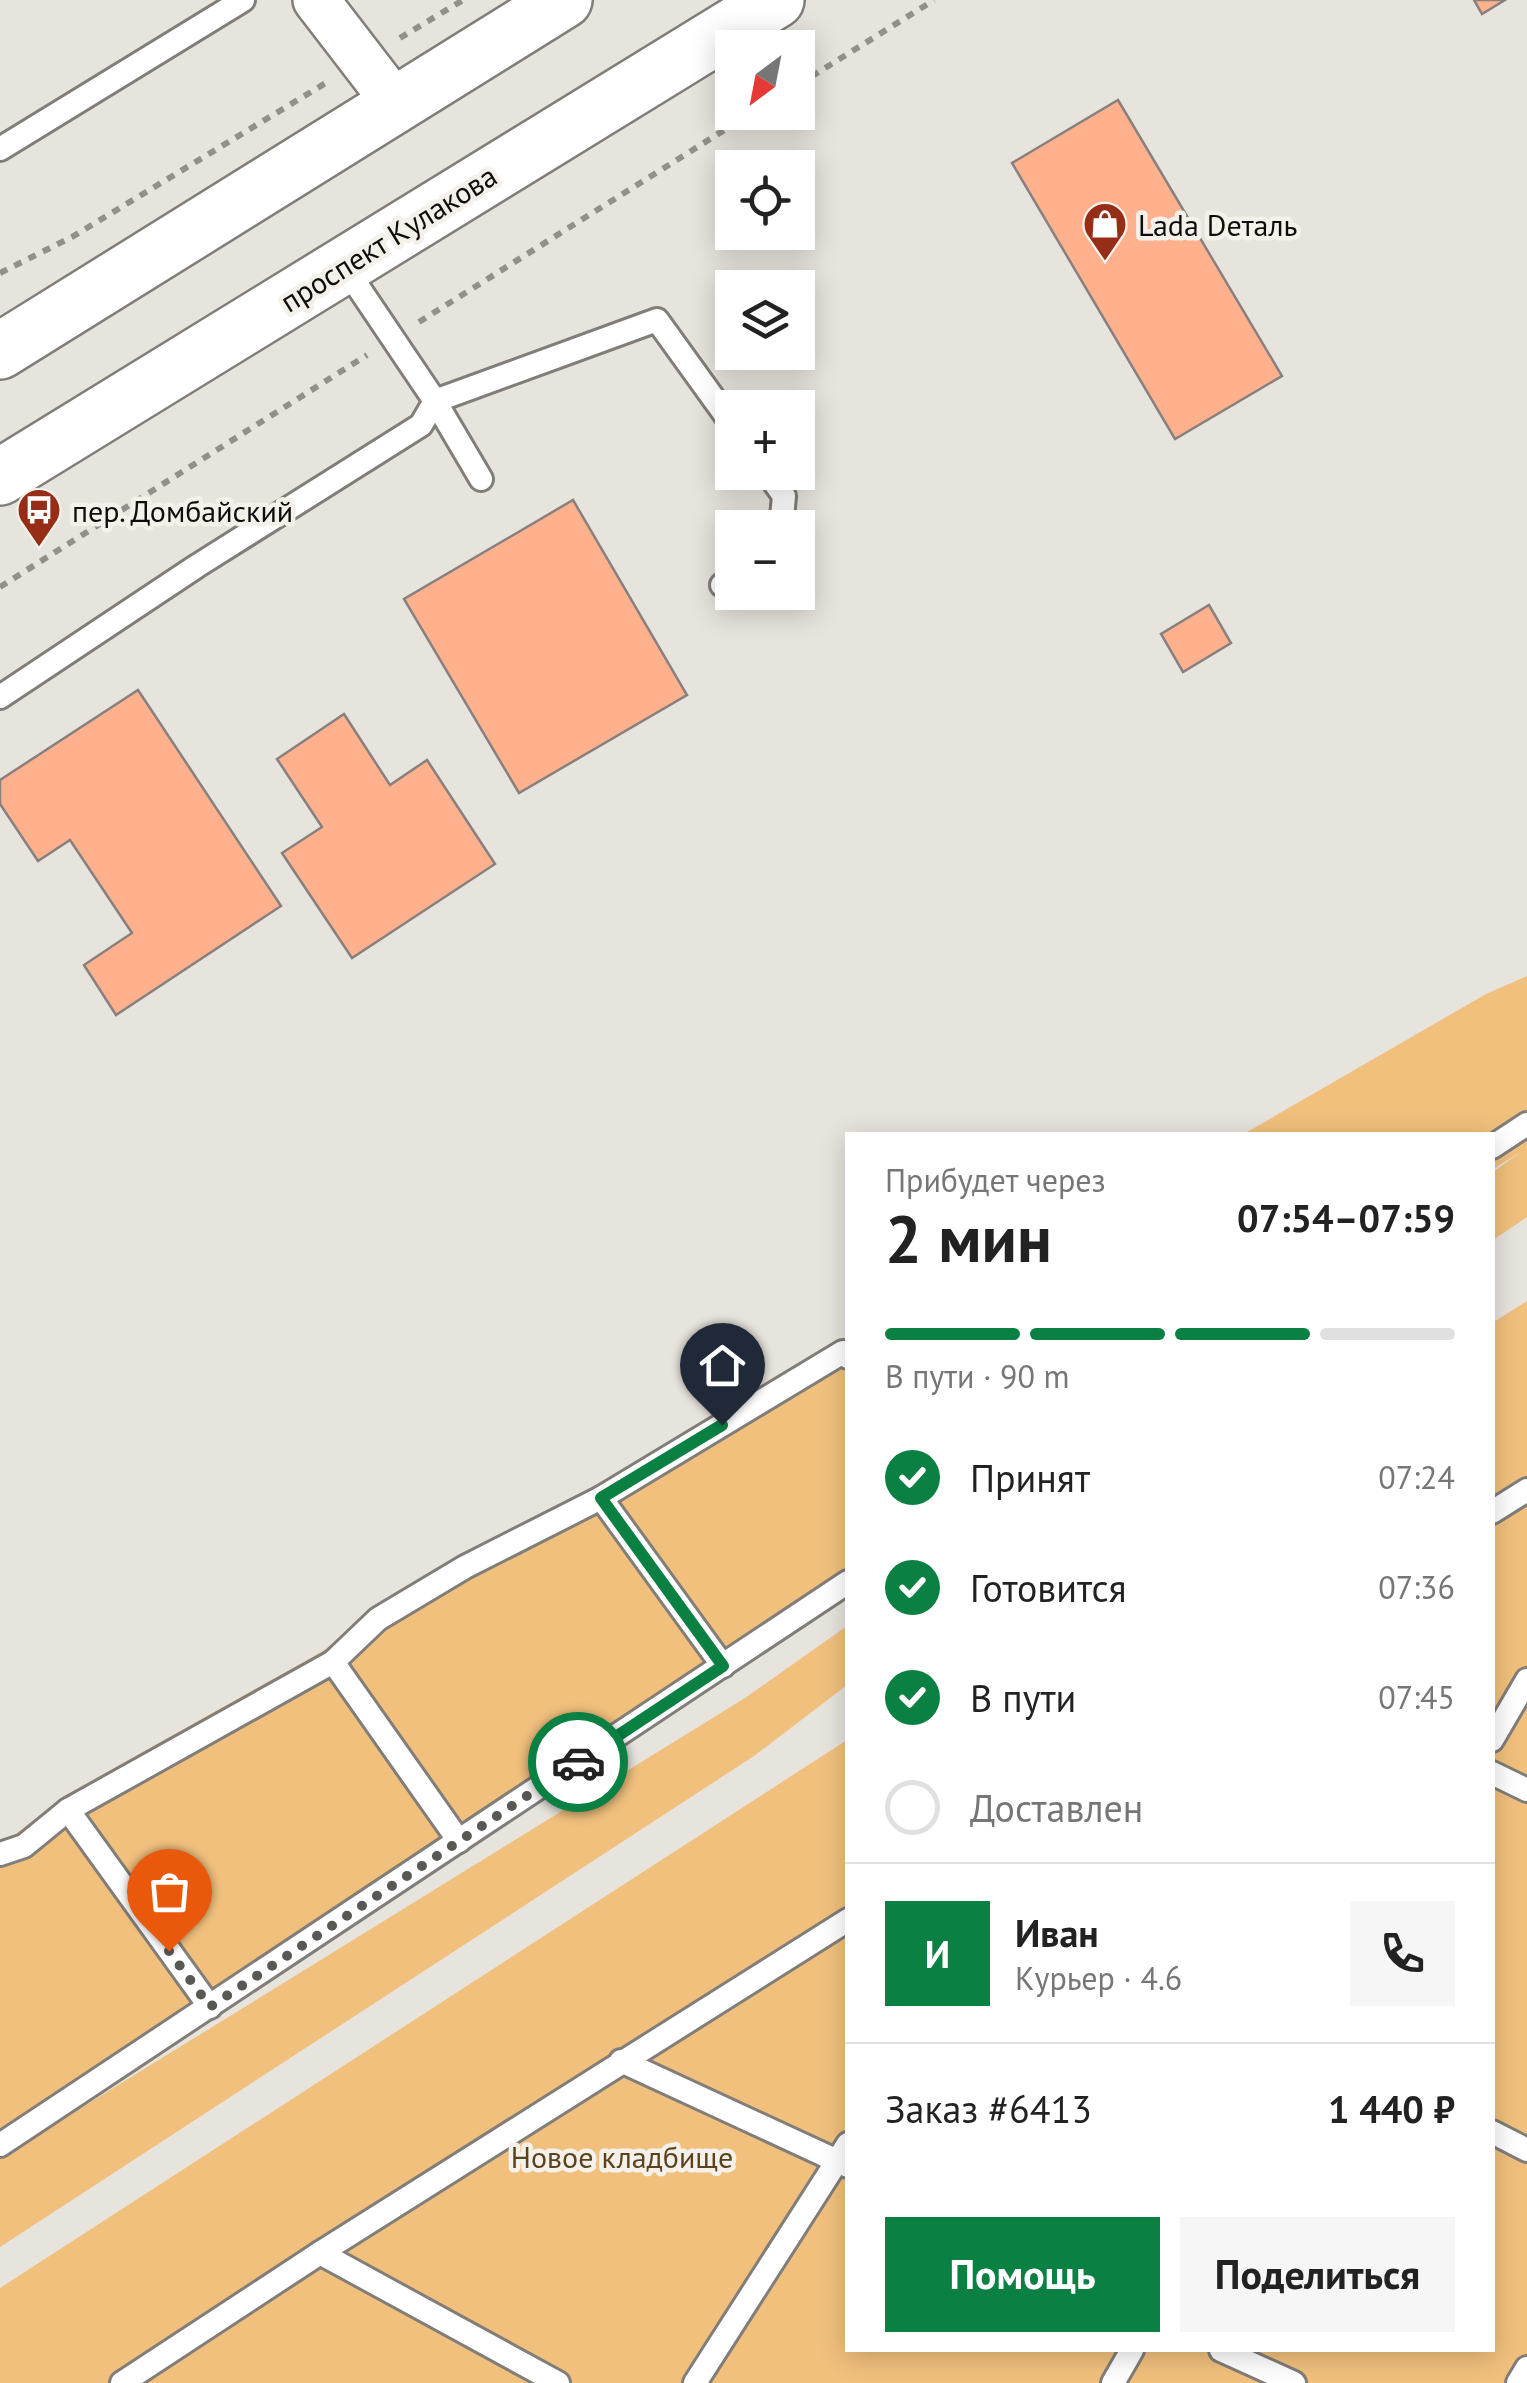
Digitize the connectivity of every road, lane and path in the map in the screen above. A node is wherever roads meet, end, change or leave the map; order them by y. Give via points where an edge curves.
1 (243, 0) edge
2 (316, 0) edge
3 (463, 0) edge
4 (564, 0) edge
5 (776, 0) edge
6 (934, 0) edge
7 (362, 61) junction
8 (815, 74) edge
9 (396, 104) junction
10 (0, 149) edge
11 (344, 266) junction
12 (0, 273) edge
13 (0, 351) edge
14 (715, 400) edge
15 (435, 402) junction
16 (0, 476) edge
17 (480, 478) dead end
18 (0, 697) edge
19 (1527, 1124) edge
20 (1495, 1145) edge
21 (845, 1354) edge
22 (1527, 1490) edge
23 (601, 1498) junction
24 (1495, 1510) edge
25 (845, 1584) edge
26 (333, 1662) junction
27 (723, 1666) junction
28 (1527, 1680) edge
29 (1495, 1735) edge
30 (1495, 1774) edge
31 (1527, 1790) edge
32 (68, 1810) junction
33 (459, 1841) junction
34 (0, 1854) edge
35 (845, 1922) edge
36 (210, 2007) junction
37 (621, 2061) junction
38 (1495, 2134) edge
39 (0, 2145) edge
40 (1527, 2150) edge
41 (844, 2157) edge
42 (320, 2252) junction
43 (1131, 2352) edge
44 (1225, 2352) edge
45 (1527, 2368) edge
46 (122, 2383) edge
47 (558, 2383) edge
48 (695, 2383) edge
49 (1113, 2383) edge
50 (1294, 2383) edge
51 (1518, 2383) edge

1 - 10 lane
2 - 7 street
3 - 7 path
4 - 9 main road
5 - 11 main road, проспект Кулакова
6 - 8 path
7 - 9 street
7 - 12 path via 72,237
9 - 13 main road
11 - 15 lane
11 - 16 main road, проспект Кулакова
14 - 15 lane via 658,320
15 - 17 lane
15 - 18 lane via 421,425
19 - 20 lane
21 - 23 lane
22 - 24 lane
23 - 26 lane via 378,1619
23 - 27 lane
25 - 27 lane
26 - 32 lane
26 - 33 lane
27 - 33 lane
28 - 29 lane
30 - 31 lane
32 - 34 lane via 24,1846
32 - 36 lane
33 - 36 lane
35 - 37 lane
36 - 39 lane
37 - 41 lane
37 - 42 lane
38 - 40 lane
41 - 48 lane
42 - 46 lane
42 - 47 lane
43 - 49 lane
44 - 50 lane
45 - 51 lane

